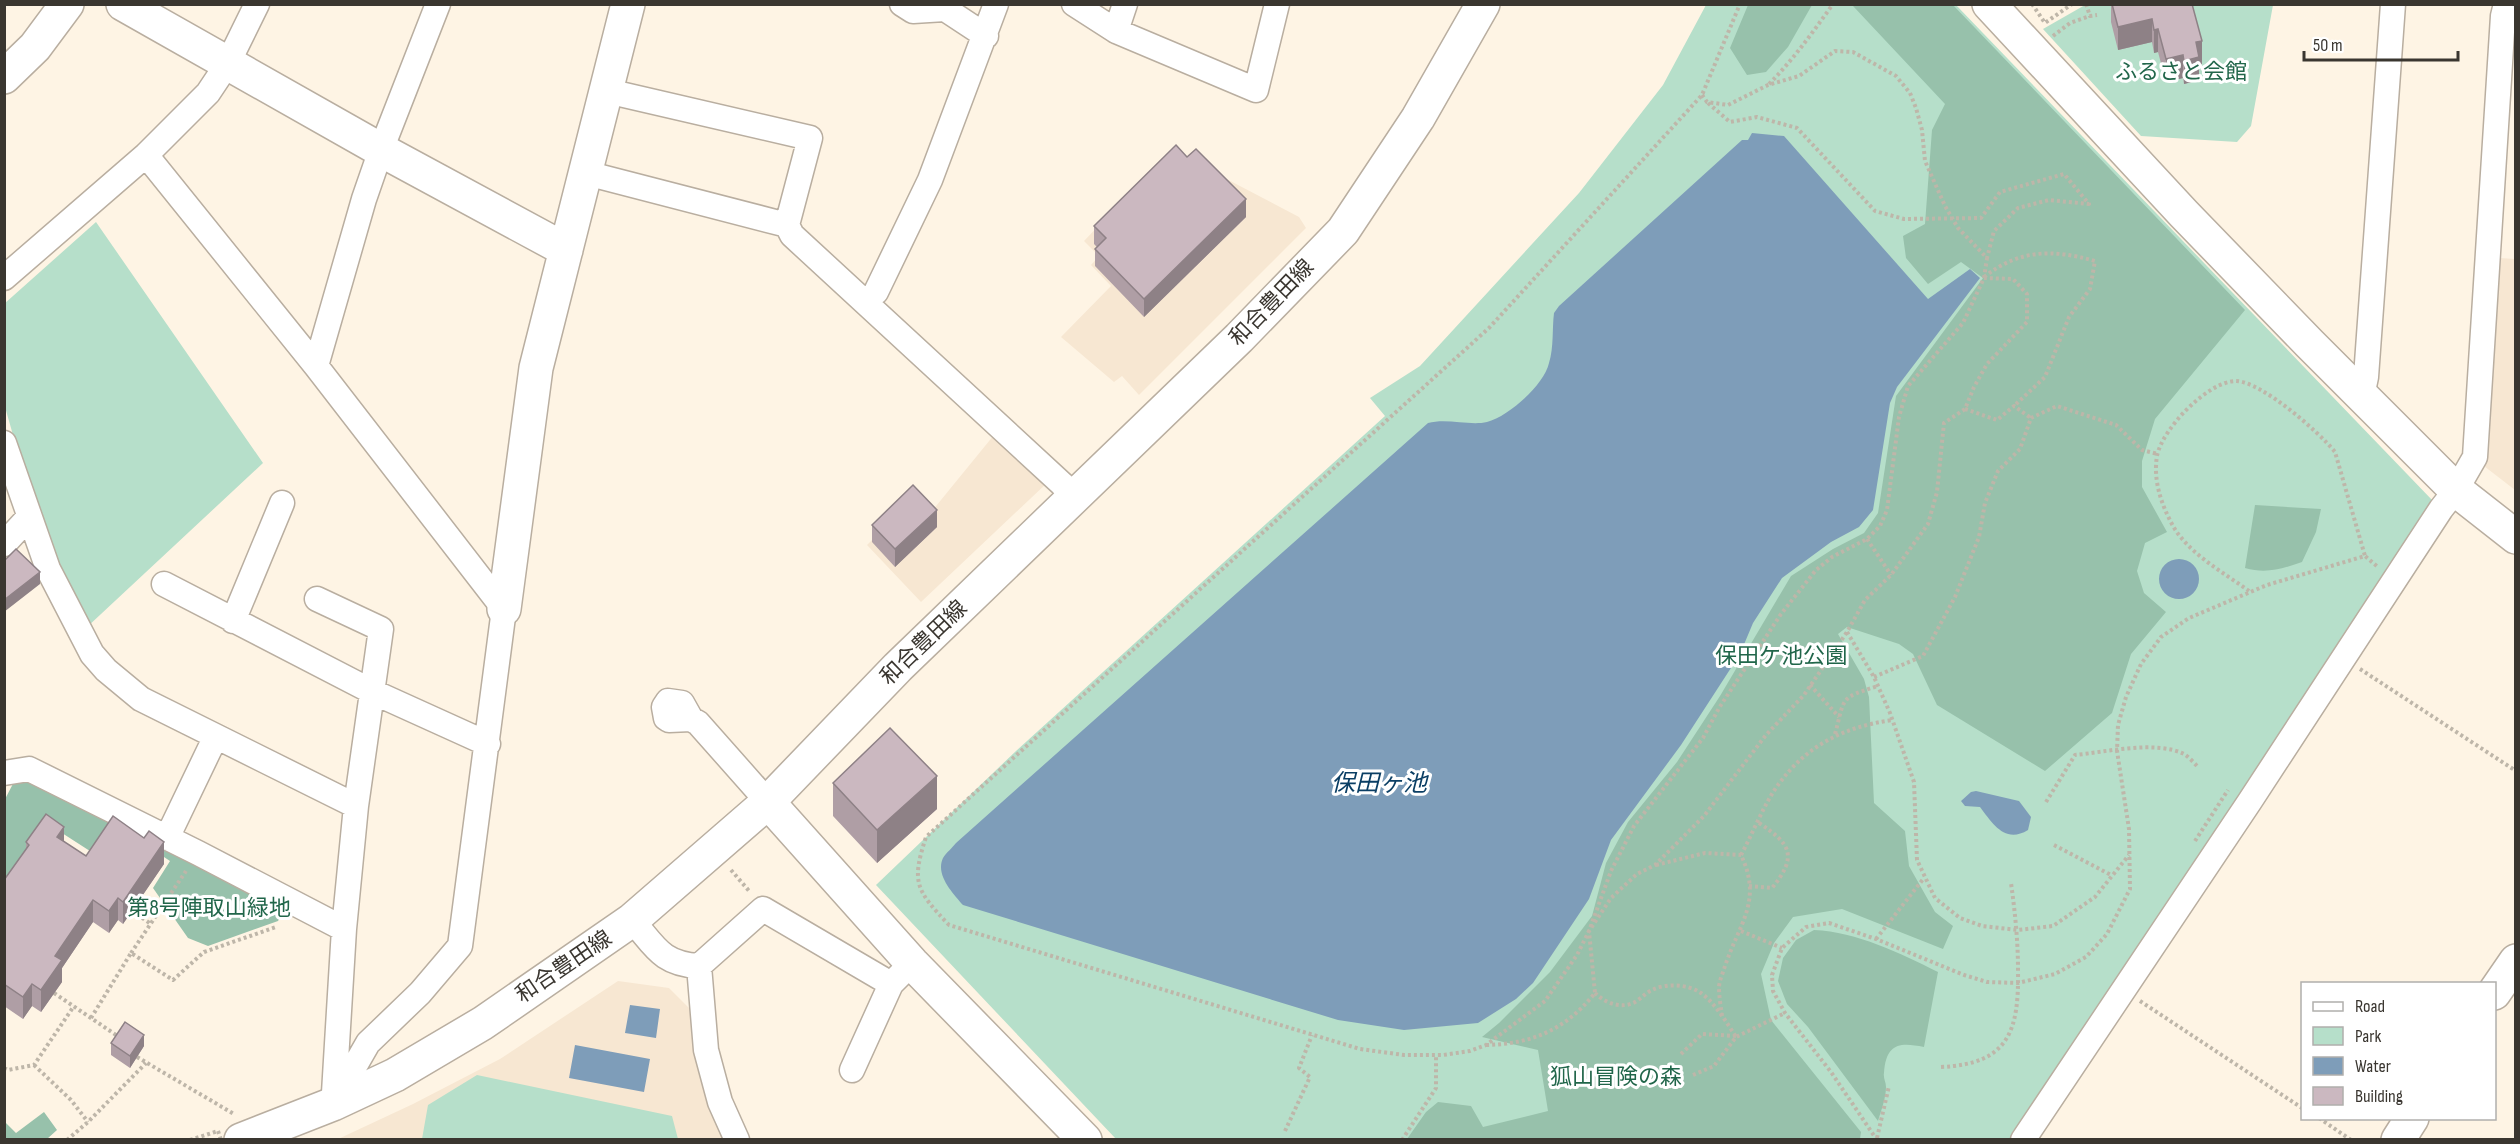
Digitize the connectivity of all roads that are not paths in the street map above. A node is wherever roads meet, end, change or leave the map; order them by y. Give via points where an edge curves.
1 (67, 4) edge
2 (123, 4) edge
3 (257, 4) edge
4 (438, 4) edge
5 (628, 4) edge
6 (902, 4) edge
7 (996, 4) edge
8 (1074, 4) edge
9 (1125, 4) edge
10 (1277, 4) edge
11 (1483, 4) edge
12 (1989, 4) edge
13 (2393, 4) edge
14 (2507, 11) edge
15 (1116, 31) junction
16 (986, 36) junction
17 (228, 63) junction
18 (4, 77) edge
19 (607, 91) junction
20 (381, 150) junction
21 (146, 155) junction
22 (586, 172) junction
23 (787, 225) junction
24 (566, 250) junction
25 (4, 278) edge
26 (876, 292) dead end
27 (316, 366) junction
28 (2362, 396) junction
29 (4, 443) edge
30 (2456, 490) junction
31 (1074, 498) junction
32 (282, 503) dead end
33 (29, 517) junction
34 (2516, 537) edge
35 (4, 544) edge
36 (164, 584) dead end
37 (316, 599) dead end
38 (504, 609) junction
39 (233, 621) junction
40 (371, 691) junction
41 (691, 719) dead end
42 (215, 738) junction
43 (488, 744) junction
44 (4, 773) edge
45 (768, 802) junction
46 (356, 806) junction
47 (167, 838) junction
48 (632, 920) junction
49 (344, 929) junction
50 (2516, 961) edge
51 (699, 966) junction
52 (902, 973) junction
53 (2496, 990) edge
54 (852, 1070) dead end
55 (333, 1104) junction
56 (2411, 1120) edge
57 (224, 1133) edge
58 (737, 1140) edge
59 (1084, 1140) edge
60 (2023, 1140) edge
61 (2398, 1140) edge

1 - 18 street via 36,47
2 - 17 street
3 - 17 street
4 - 20 street
5 - 19 street
6 - 16 street via 913,12 945,9
7 - 16 street
8 - 15 street
9 - 15 street
10 - 15 street via 1256,90
11 - 31 street, 和合豊田線 via 1418,118 1343,231
12 - 28 street via 2184,214
13 - 28 street
14 - 30 street via 2475,457
16 - 26 street via 930,180
17 - 20 street
17 - 21 street via 208,93
19 - 22 street
19 - 23 street via 810,138
20 - 24 street
20 - 27 street
21 - 25 street
21 - 27 street
22 - 23 street
22 - 24 street
23 - 31 street via 792,235
24 - 38 street via 536,368
27 - 38 street
28 - 30 street
29 - 33 street
30 - 34 street
30 - 60 street
31 - 45 street, 和合豊田線 via 898,667
32 - 39 street
33 - 35 street
33 - 42 street via 48,569 92,654 141,699
36 - 39 street
37 - 40 street via 381,629
38 - 43 street
39 - 40 street
40 - 43 street
40 - 46 street
41 - 45 street
42 - 46 street
42 - 47 street
43 - 55 street via 460,946 420,993 368,1043
44 - 47 street via 29,769
45 - 48 street, 和合豊田線
45 - 52 street
46 - 49 street
47 - 49 street
48 - 51 street via 665,959
48 - 55 street, 和合豊田線 via 483,1023 395,1076
49 - 55 street
50 - 53 street
51 - 52 street via 763,909
51 - 58 street via 706,1050 720,1102
52 - 54 street
52 - 59 street
55 - 57 street, 和合豊田線
56 - 61 street

